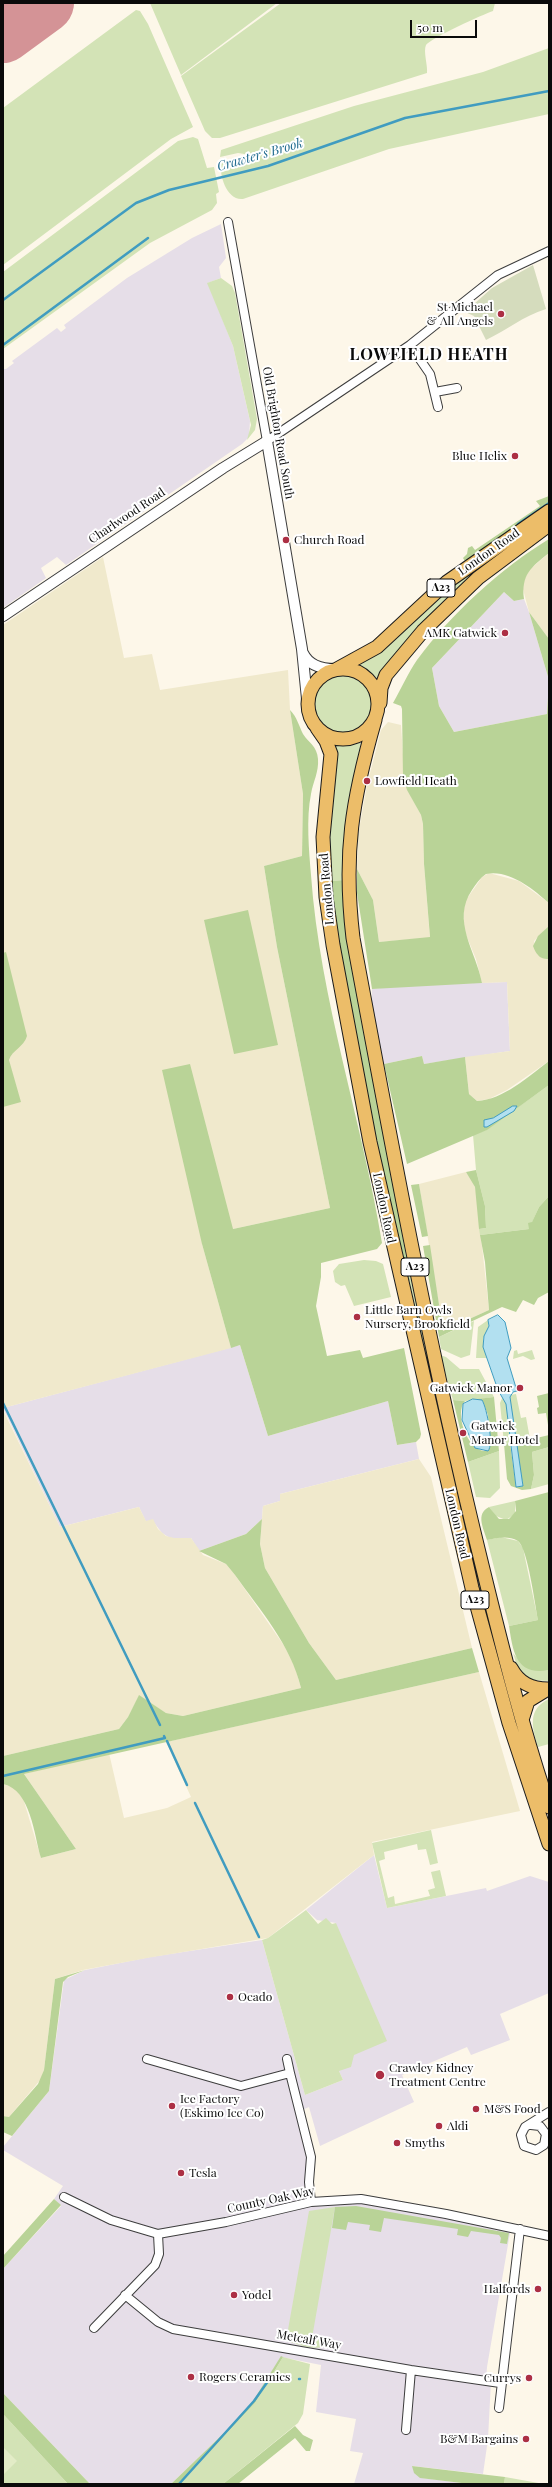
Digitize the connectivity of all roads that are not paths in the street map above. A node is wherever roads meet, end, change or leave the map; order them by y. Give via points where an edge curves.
1 (228, 222) dead end
2 (549, 251) edge
3 (410, 345) junction
4 (457, 388) dead end
5 (435, 392) junction
6 (438, 407) dead end
7 (267, 441) junction
8 (549, 511) edge
9 (549, 525) edge
10 (3, 616) edge
11 (302, 649) junction
12 (336, 669) junction
13 (307, 699) junction
14 (380, 703) junction
15 (375, 720) junction
16 (317, 728) junction
17 (500, 1638) junction
18 (548, 1689) edge
19 (522, 1722) junction
20 (549, 1807) edge
21 (549, 1844) edge
22 (147, 2059) dead end
23 (287, 2059) dead end
24 (290, 2073) junction
25 (549, 2112) edge
26 (531, 2125) junction
27 (549, 2128) edge
28 (546, 2137) junction
29 (64, 2197) dead end
30 (312, 2202) junction
31 (520, 2229) junction
32 (158, 2234) junction
33 (549, 2236) edge
34 (126, 2295) junction
35 (94, 2328) dead end
36 (411, 2370) junction
37 (500, 2383) junction
38 (499, 2408) dead end
39 (406, 2430) dead end

1 - 7 street, Old Brighton Road South
2 - 3 street via 519,263 492,279
3 - 5 street via 428,371
3 - 7 street
4 - 5 street
5 - 6 street
7 - 10 street, Charlwood Road
7 - 11 street, Old Brighton Road South
8 - 12 main road, London Road / A23 via 447,582 377,647
9 - 14 main road, London Road / A23 via 485,573 423,631 386,676 381,688
11 - 12 street, Old Brighton Road South via 305,658 312,664
11 - 13 street, Old Brighton Road South
12 - 13 main road via 315,681
12 - 14 main road via 348,670 365,677 375,688
13 - 16 main road via 309,717
14 - 15 main road
15 - 16 main road via 365,730 349,738 335,737
15 - 17 main road, London Road / A23 via 362,765 350,826 348,872 353,938 430,1340
16 - 21 main road, London Road / A23 via 329,747 331,758 323,848 328,918 370,1142 472,1588 508,1723
17 - 18 main road via 510,1667 518,1679 532,1688
17 - 19 main road, London Road / A23
18 - 19 main road via 528,1701
19 - 20 main road, London Road / A23
22 - 24 street via 241,2086
23 - 24 street
24 - 30 street via 311,2157 309,2182
25 - 26 street
26 - 28 street via 541,2127
26 - 28 street via 525,2127 521,2135 526,2148 540,2148
27 - 28 street
29 - 32 street, County Oak Way via 111,2220
30 - 31 street, County Oak Way via 361,2199
30 - 32 street, County Oak Way via 226,2222
31 - 33 street, County Oak Way
31 - 37 street
32 - 34 street via 157,2262
34 - 35 street
34 - 36 street, Metcalf Way via 161,2324 173,2329
36 - 37 street, Metcalf Way
36 - 39 street
37 - 38 street

